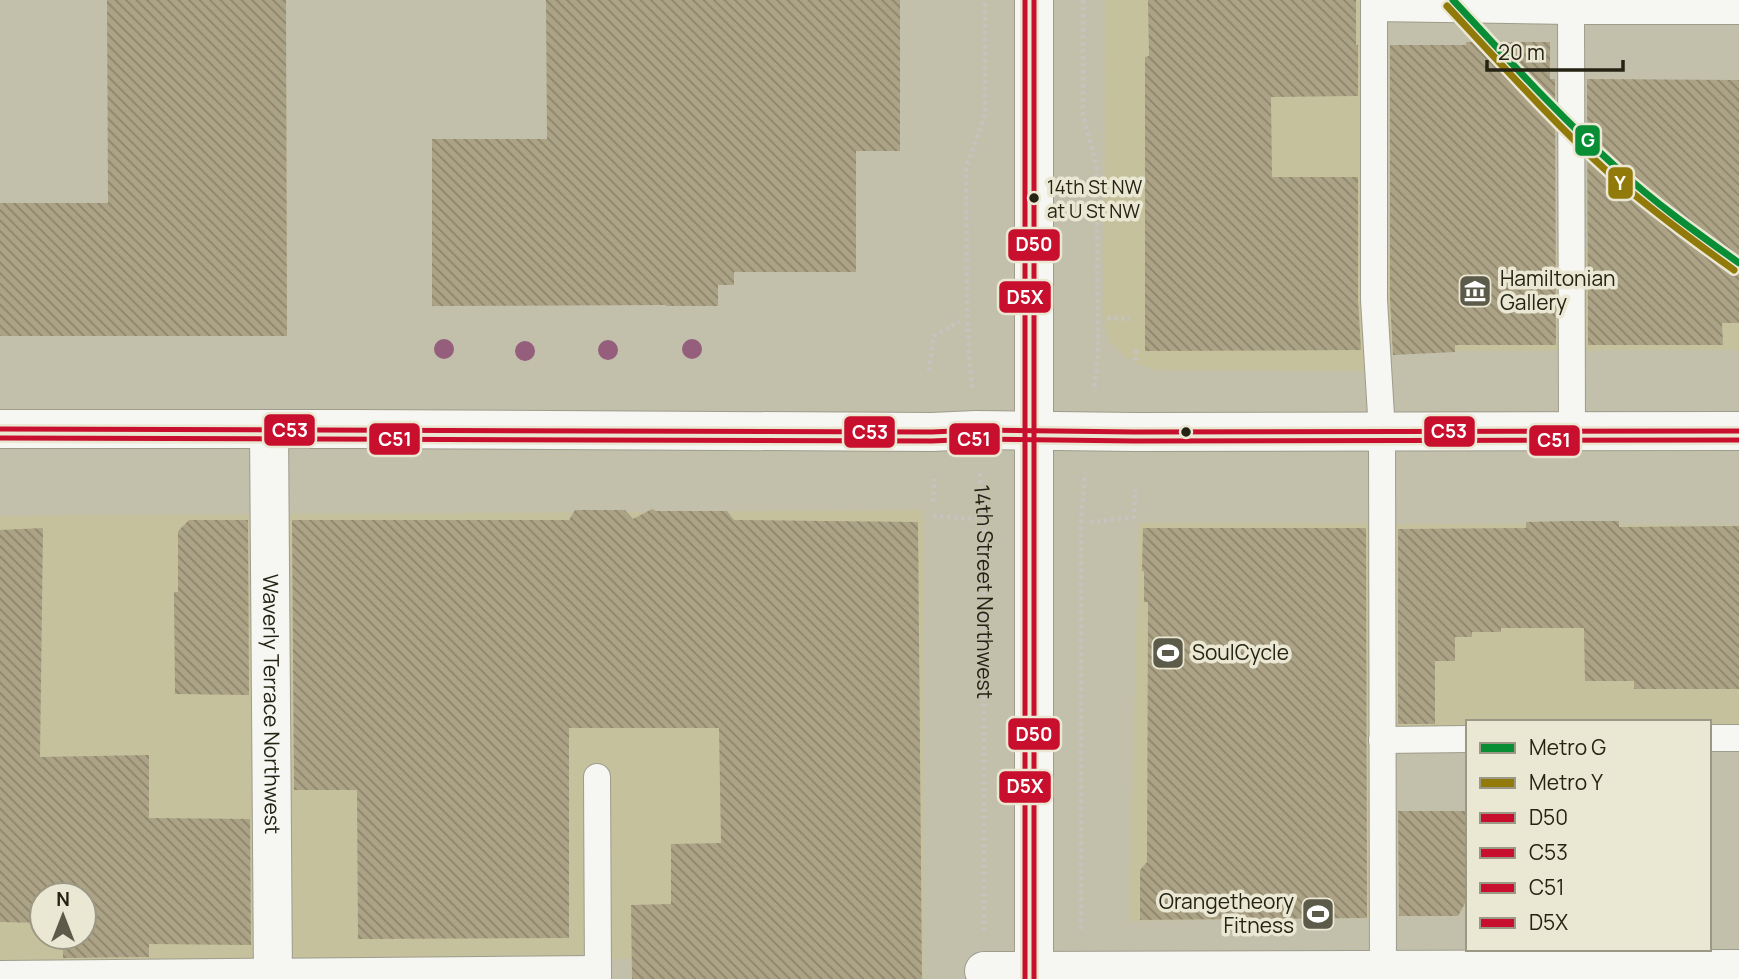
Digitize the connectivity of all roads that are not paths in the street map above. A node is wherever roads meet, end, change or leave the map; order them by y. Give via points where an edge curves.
1 (1034, 0) edge
2 (1374, 4) edge
3 (1571, 11) junction
4 (1739, 11) edge
5 (0, 429) edge
6 (269, 429) junction
7 (1034, 431) junction
8 (1739, 431) edge
9 (1382, 432) junction
10 (1572, 432) junction
11 (1711, 738) edge
12 (1739, 738) edge
13 (1466, 739) edge
14 (1382, 740) junction
15 (597, 777) dead end
16 (1739, 969) edge
17 (984, 971) road end
18 (0, 974) edge
19 (598, 974) edge
20 (1383, 974) edge
21 (273, 975) edge
22 (1034, 975) edge

1 - 7 main road
2 - 3 lane
2 - 9 lane via 1374,300
3 - 4 lane
3 - 10 lane
5 - 6 main road
6 - 7 main road
6 - 21 main road, Waverly Terrace Northwest
7 - 9 main road
7 - 22 main road
8 - 10 main road
9 - 10 main road
9 - 14 lane
11 - 12 lane
13 - 14 lane
14 - 20 lane
15 - 19 lane
16 - 20 main road
17 - 22 main road
18 - 21 lane
19 - 21 lane
20 - 22 main road via 1081,971

